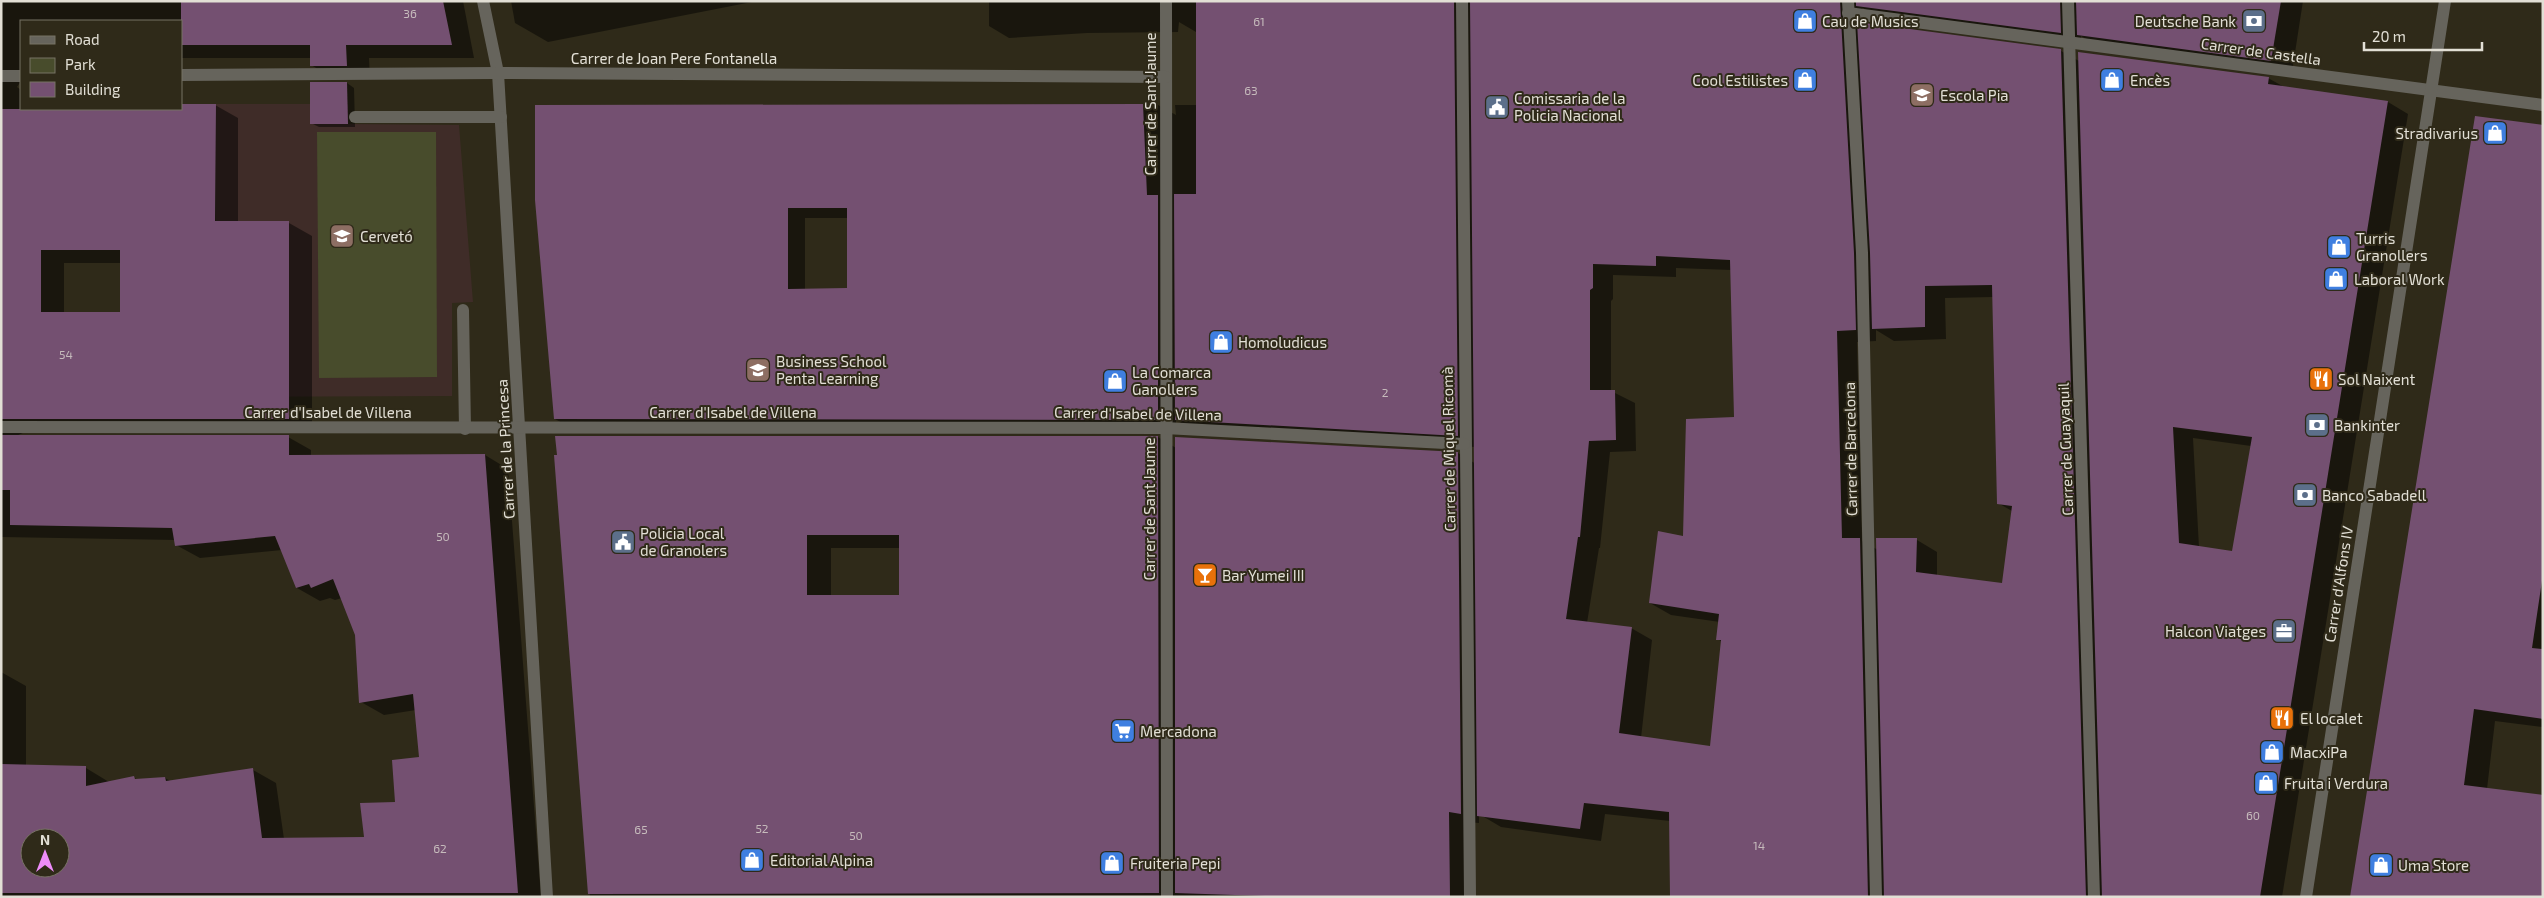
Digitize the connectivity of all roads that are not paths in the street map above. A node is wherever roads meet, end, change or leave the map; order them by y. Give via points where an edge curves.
1 (483, 1) edge
2 (1166, 1) edge
3 (1462, 1) edge
4 (2068, 1) edge
5 (2445, 1) edge
6 (1848, 7) edge
7 (2069, 41) junction
8 (498, 73) junction
9 (182, 75) edge
10 (1, 76) edge
11 (20, 76) edge
12 (1166, 77) junction
13 (2431, 90) junction
14 (2543, 105) edge
15 (354, 118) dead end
16 (501, 118) junction
17 (463, 310) dead end
18 (1, 427) edge
19 (520, 428) junction
20 (1166, 428) junction
21 (465, 429) junction
22 (1464, 444) junction
23 (548, 897) edge
24 (1167, 897) edge
25 (1470, 897) edge
26 (1876, 897) edge
27 (2094, 897) edge
28 (2306, 897) edge

1 - 8 street, Carrer de la Princesa
2 - 12 street, Carrer de Sant Jaume
3 - 22 street, Carrer de Miquel Ricomà
4 - 7 street, Carrer de Guayaquil
5 - 13 street, Carrer d'Alfons IV
6 - 7 street, Carrer de Castella
6 - 26 street, Carrer de Barcelona via 1862,253
7 - 13 street, Carrer de Castella
7 - 27 street, Carrer de Guayaquil
8 - 9 street, Carrer de Joan Pere Fontanella
8 - 12 street, Carrer de Joan Pere Fontanella
8 - 16 street, Carrer de la Princesa
10 - 11 street
12 - 20 street, Carrer de Sant Jaume
13 - 14 street, Carrer de Castella
13 - 28 street, Carrer d'Alfons IV
15 - 16 street
16 - 19 street, Carrer de la Princesa
17 - 21 street
18 - 21 street, Carrer d'Isabel de Villena
19 - 20 street, Carrer d'Isabel de Villena
19 - 21 street, Carrer d'Isabel de Villena
19 - 23 street, Carrer de la Princesa
20 - 22 street, Carrer d'Isabel de Villena
20 - 24 street, Carrer de Sant Jaume
22 - 25 street, Carrer de Miquel Ricomà

